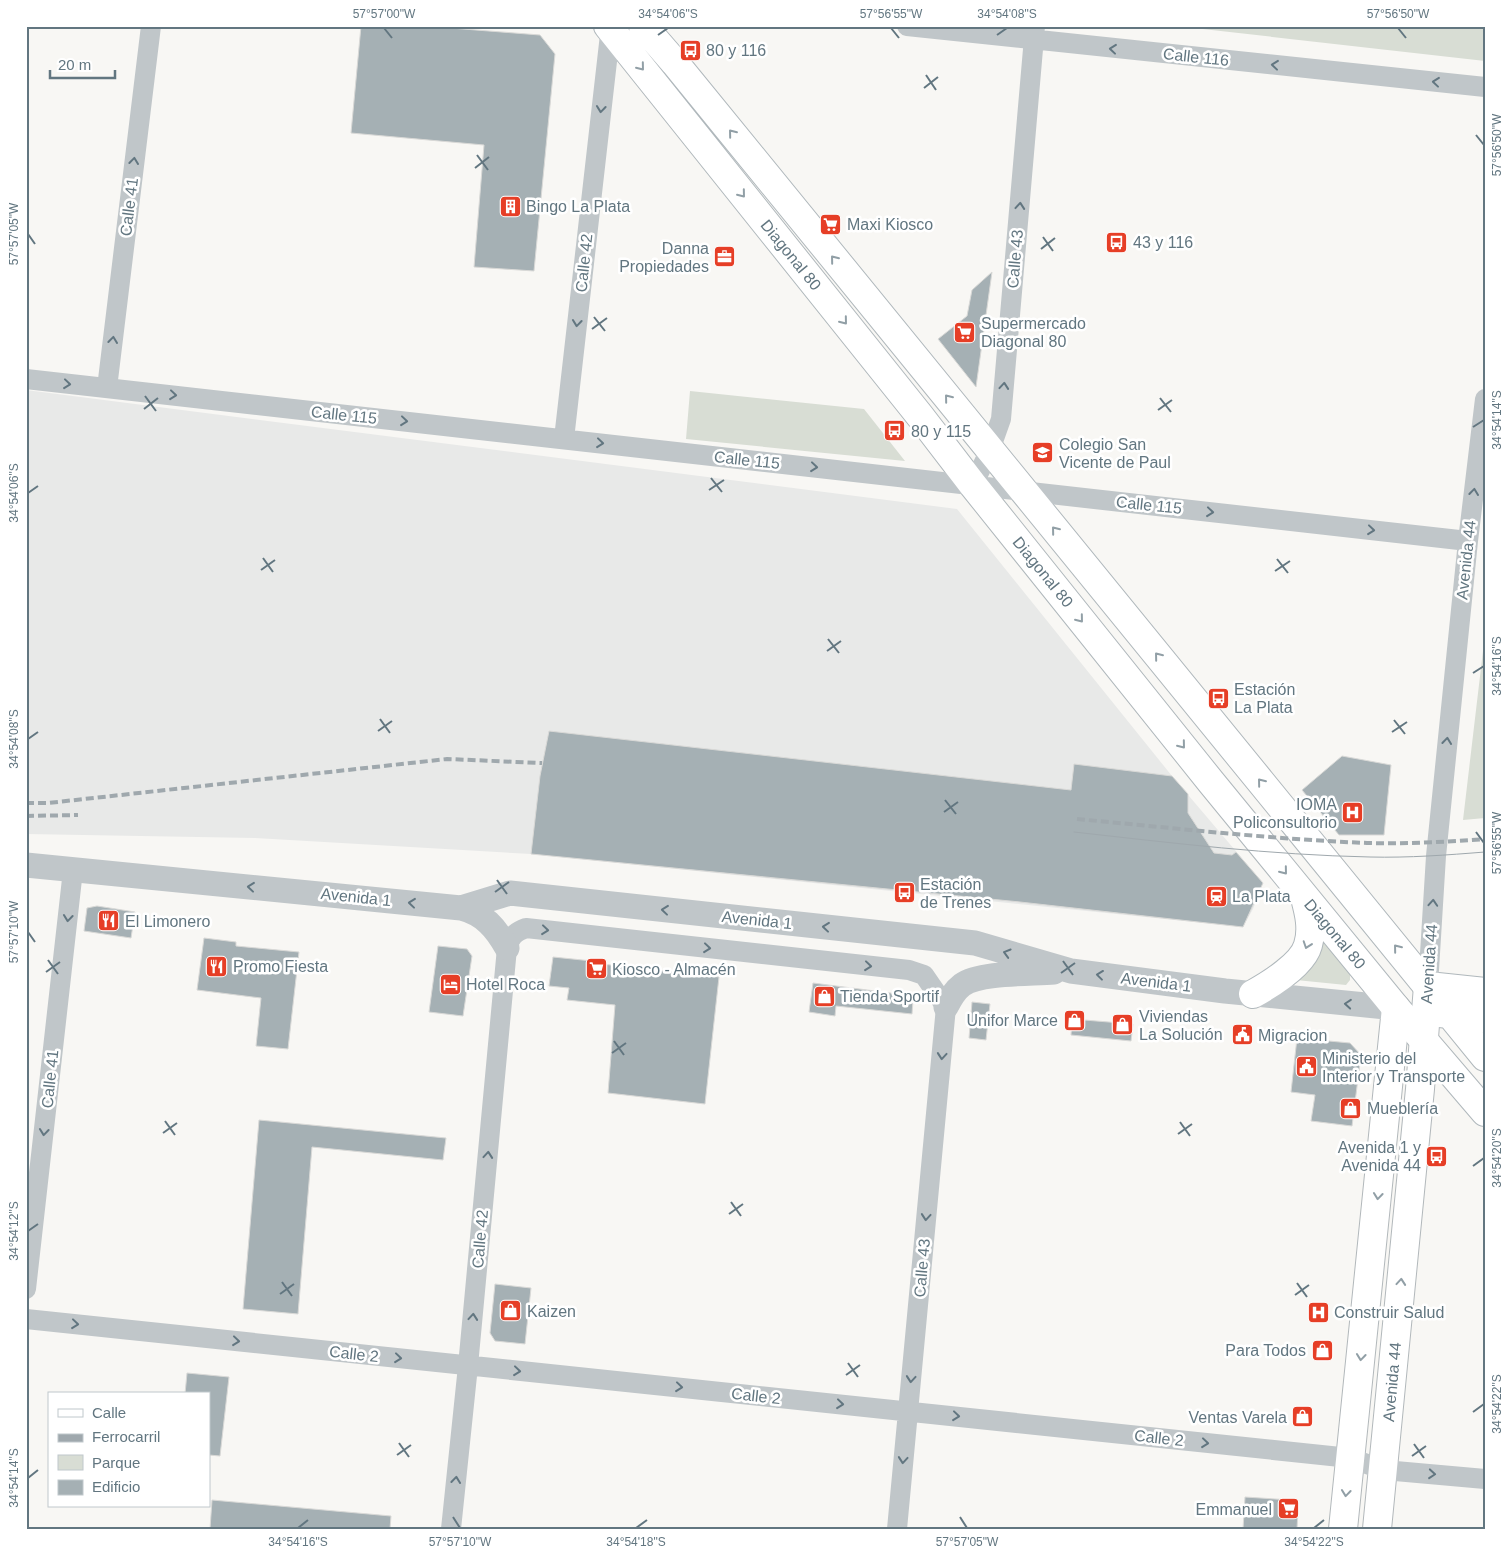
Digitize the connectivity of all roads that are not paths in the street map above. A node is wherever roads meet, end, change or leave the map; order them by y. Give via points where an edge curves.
1 (151, 26) edge
2 (643, 26) edge
3 (907, 26) edge
4 (610, 27) edge
5 (1034, 33) edge
6 (1485, 87) edge
7 (26, 379) edge
8 (107, 388) junction
9 (1485, 399) edge
10 (564, 440) junction
11 (990, 450) junction
12 (973, 485) junction
13 (1022, 491) junction
14 (1468, 541) junction
15 (26, 865) edge
16 (73, 870) junction
17 (1305, 898) junction
18 (461, 908) junction
19 (507, 948) junction
20 (1071, 971) junction
21 (1485, 992) edge
22 (1253, 994) junction
23 (1435, 1004) junction
24 (946, 1007) junction
25 (1396, 1008) junction
26 (1485, 1018) edge
27 (1424, 1040) junction
28 (1485, 1057) edge
29 (1485, 1112) edge
30 (26, 1289) edge
31 (26, 1319) edge
32 (468, 1366) junction
33 (908, 1411) junction
34 (1350, 1458) junction
35 (1384, 1470) junction
36 (1485, 1478) edge
37 (451, 1529) edge
38 (897, 1529) edge
39 (1343, 1529) edge
40 (1377, 1529) edge

8 -> 1 street, Calle 41
11 -> 2 main road, Diagonal 80
3 - 5 street, Calle 116
4 -> 10 street, Calle 42
4 -> 12 main road, Diagonal 80
6 -> 5 street, Calle 116
11 -> 5 street, Calle 43 via 1002,419
7 -> 8 street, Calle 115
8 -> 10 street, Calle 115
14 -> 9 street, Avenida 44
10 -> 12 street, Calle 115
11 - 12 street, Calle 43
11 - 13 main road, Diagonal 80
12 - 13 street, Calle 115
12 -> 17 main road, Diagonal 80
13 -> 14 street, Calle 115
23 -> 13 main road, Diagonal 80
23 -> 14 street, Avenida 44 via 1436,856
15 - 16 street, Avenida 1
18 -> 16 street, Avenida 1
16 -> 30 street, Calle 41
17 -> 22 main road via 1310,927 1306,950 1292,967
17 - 25 main road, Diagonal 80
18 - 19 street via 486,920
20 -> 18 street, Avenida 1 via 975,943 520,894 510,893
19 -> 24 street, Avenida 1 via 514,934 530,928 909,970 924,975
32 -> 19 street, Calle 42
22 -> 20 street, Avenida 1
20 - 24 street via 975,979 957,990
21 - 23 main road, Avenida 1
25 -> 22 street, Avenida 1
23 - 25 main road, Avenida 1
23 - 26 main road, Avenida 1
23 - 27 main road, Avenida 44
23 - 28 main road, Diagonal 80
24 -> 33 street, Calle 43
25 - 27 main road, Diagonal 80
25 -> 34 main road, Avenida 44
27 - 29 main road, Diagonal 80
35 -> 27 main road, Avenida 44
31 -> 32 street, Calle 2
32 -> 33 street, Calle 2
37 -> 32 street, Calle 42
33 -> 34 street, Calle 2
33 -> 38 street, Calle 43
34 - 35 street, Calle 2
34 -> 39 main road, Avenida 44
35 -> 36 street, Calle 2
35 - 40 main road, Avenida 44

